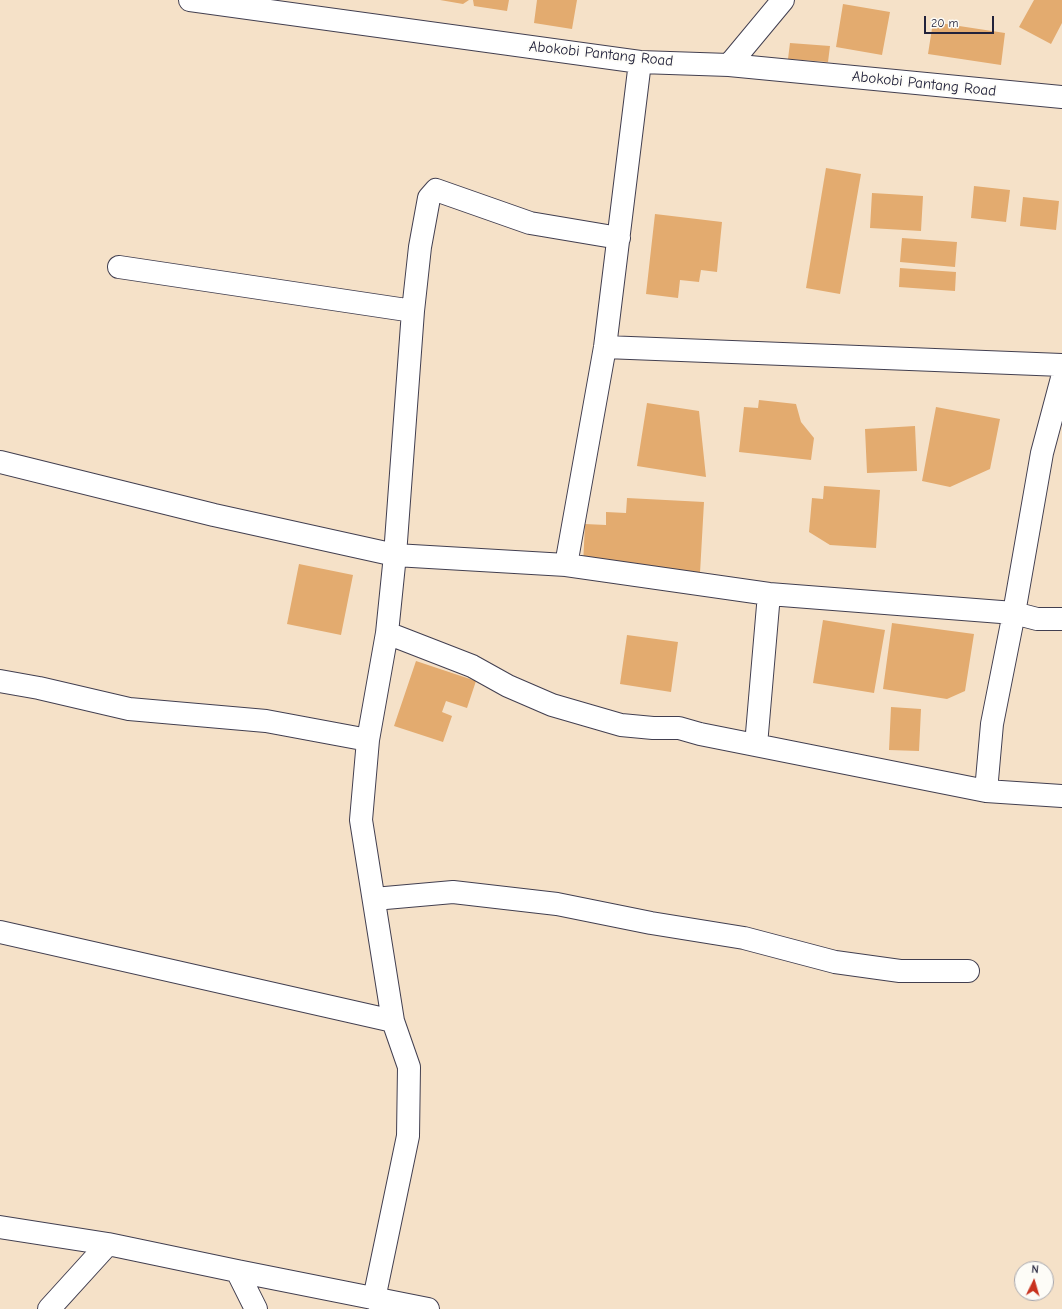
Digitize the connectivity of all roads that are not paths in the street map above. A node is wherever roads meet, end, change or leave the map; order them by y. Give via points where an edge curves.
1 (190, 0) edge
2 (783, 0) edge
3 (299, 7) edge
4 (640, 62) junction
5 (729, 65) junction
6 (1062, 97) edge
7 (619, 238) junction
8 (119, 267) dead end
9 (412, 311) junction
10 (605, 348) junction
11 (1062, 365) edge
12 (1062, 378) edge
13 (0, 462) edge
14 (395, 555) junction
15 (566, 565) junction
16 (769, 594) junction
17 (1014, 613) junction
18 (1062, 619) edge
19 (387, 633) junction
20 (0, 680) edge
21 (368, 740) junction
22 (756, 745) junction
23 (986, 791) junction
24 (1062, 796) edge
25 (374, 899) junction
26 (0, 932) edge
27 (968, 971) dead end
28 (393, 1021) junction
29 (0, 1227) edge
30 (108, 1244) junction
31 (237, 1271) junction
32 (374, 1299) junction
33 (48, 1309) edge
34 (256, 1309) edge
35 (428, 1309) edge

1 - 3 street, Abokobi Pantang Road
2 - 5 street
3 - 4 street, Abokobi Pantang Road
4 - 5 street, Abokobi Pantang Road
4 - 7 street
5 - 6 street, Abokobi Pantang Road
7 - 9 street via 530,222 436,190 429,198
7 - 10 street
8 - 9 street
9 - 14 street
10 - 11 street
10 - 15 street
12 - 17 street via 1042,453
13 - 14 street via 214,515
14 - 15 street
14 - 19 street
15 - 16 street
16 - 17 street
16 - 22 street
17 - 18 street via 1037,620
17 - 23 street via 992,724
19 - 21 street
19 - 22 street via 472,666 508,686 552,705 621,725 679,728
20 - 21 street via 129,709 266,721
21 - 25 street via 361,820
22 - 23 street
23 - 24 street
25 - 27 street via 453,892 557,904 744,938 835,962 900,971
25 - 28 street
26 - 28 street
28 - 32 street via 409,1067 408,1136
29 - 30 street
30 - 31 street
30 - 33 street
31 - 32 street
31 - 34 street
32 - 35 street

